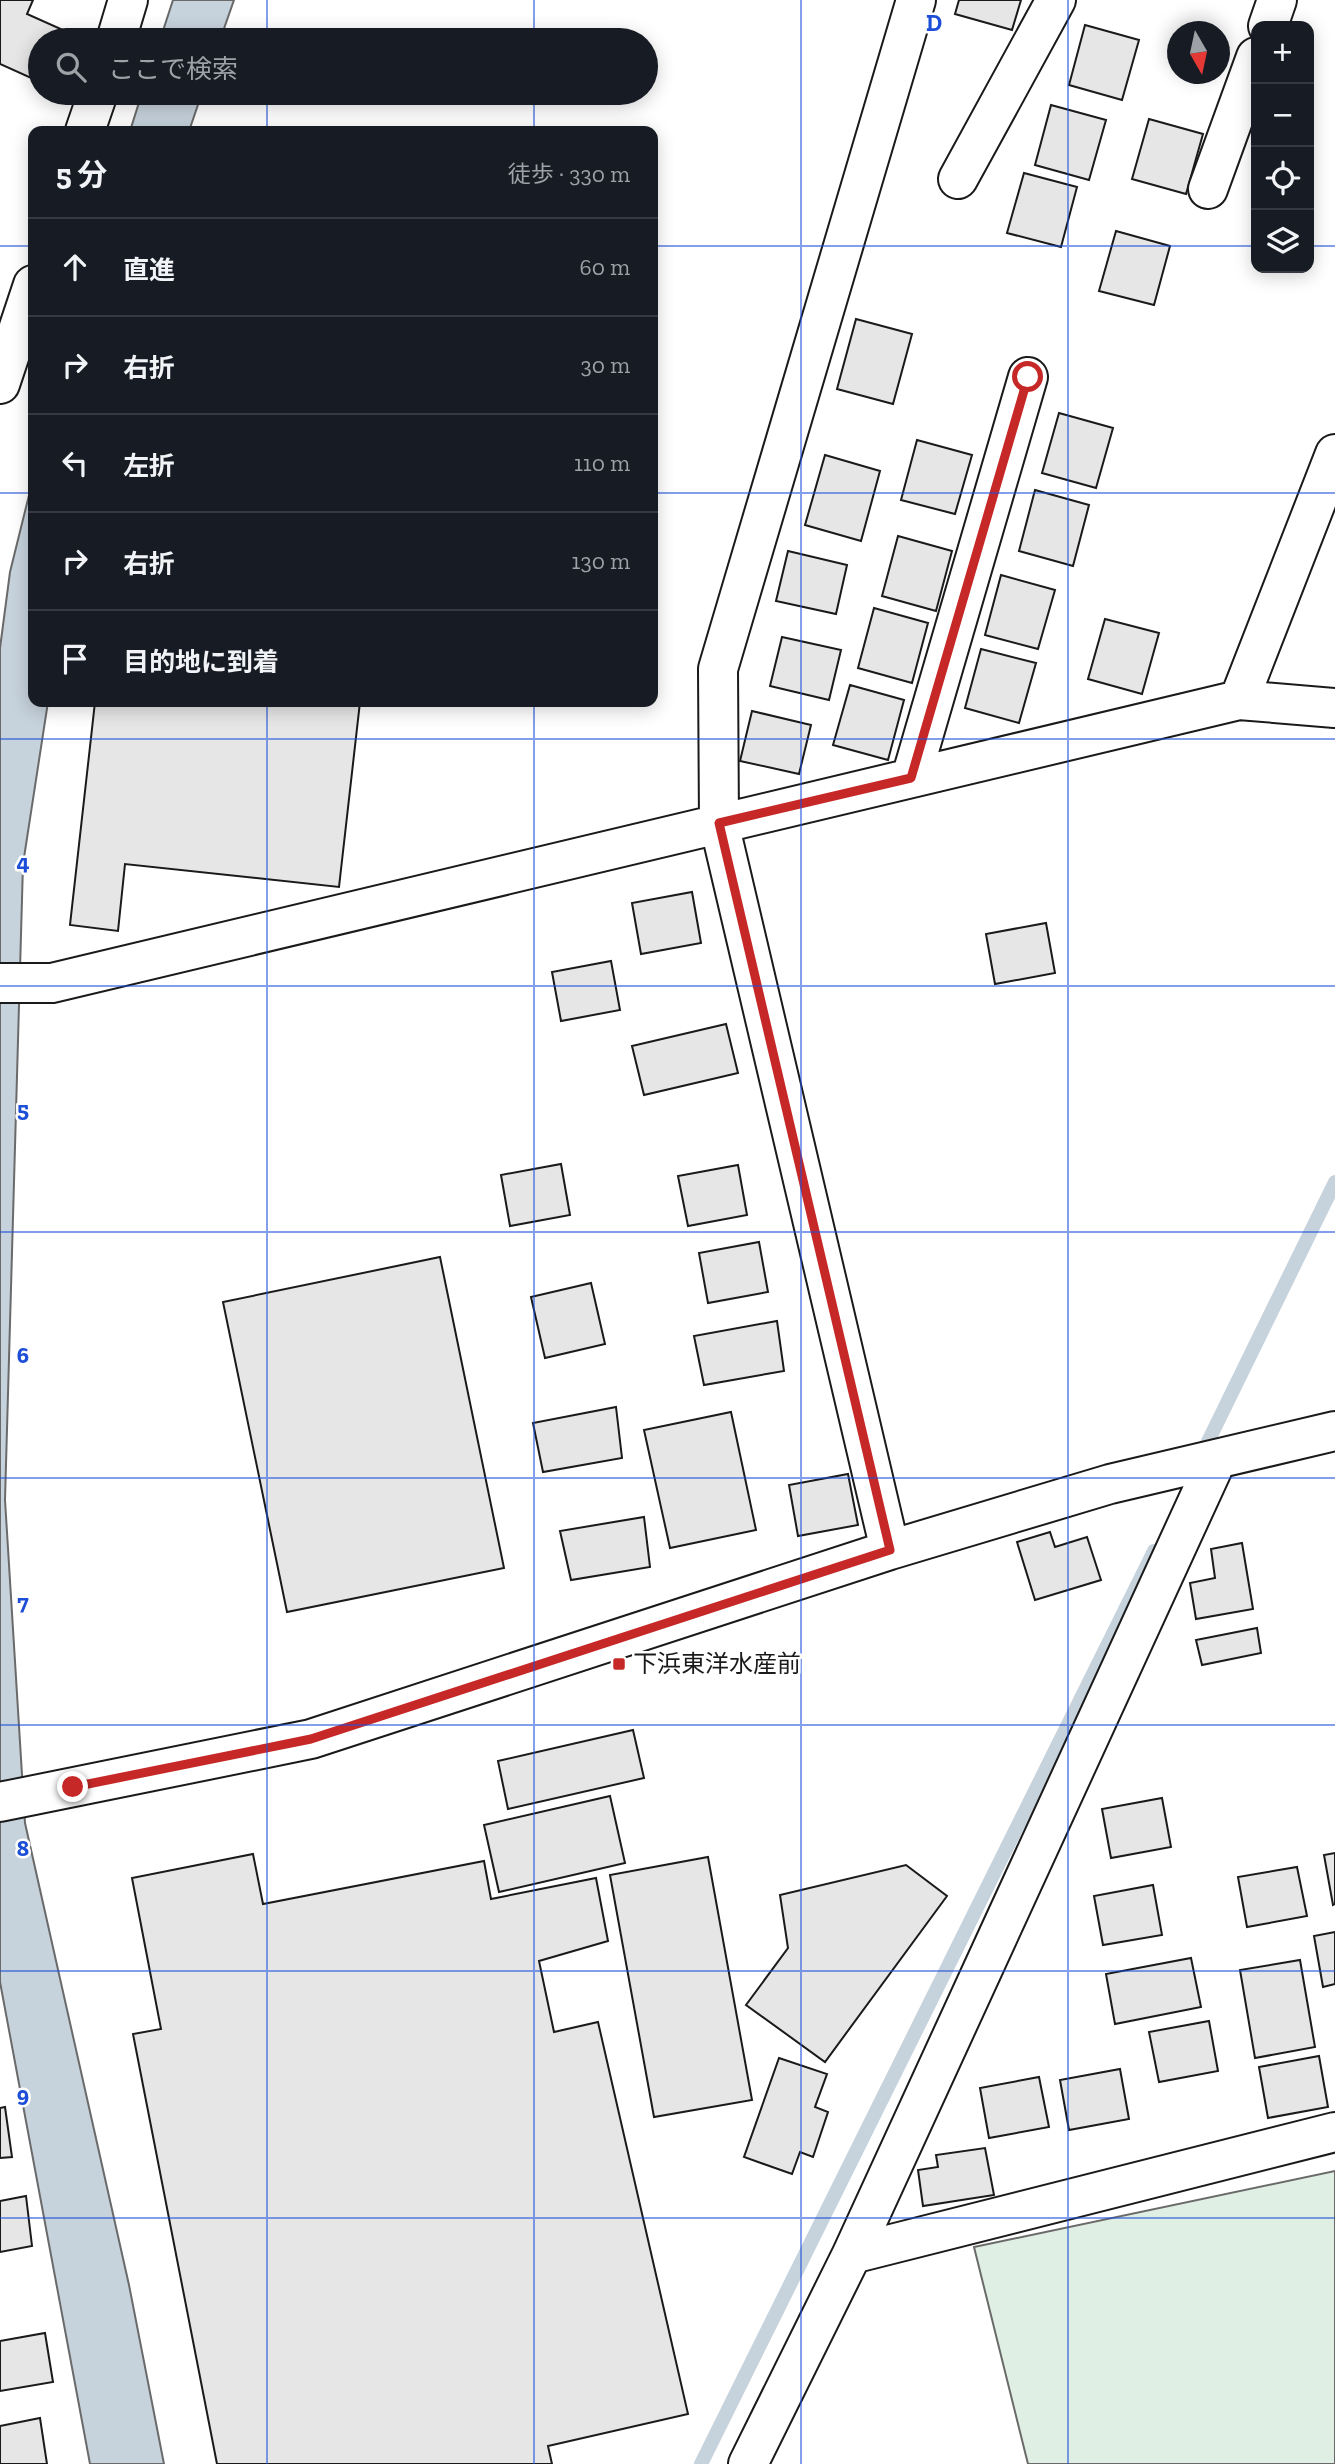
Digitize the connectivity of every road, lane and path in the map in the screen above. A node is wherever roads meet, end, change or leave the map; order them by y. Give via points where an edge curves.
1 (128, 0) edge
2 (916, 0) edge
3 (1056, 0) edge
4 (1277, 0) edge
5 (1270, 21) edge
6 (120, 28) edge
7 (1251, 71) edge
8 (94, 105) edge
9 (87, 126) edge
10 (958, 179) dead end
11 (1208, 189) dead end
12 (28, 300) edge
13 (1028, 377) dead end
14 (0, 384) edge
15 (1335, 454) edge
16 (1239, 700) junction
17 (1335, 708) edge
18 (911, 778) junction
19 (719, 823) junction
20 (0, 983) edge
21 (1335, 1431) edge
22 (1217, 1459) junction
23 (890, 1550) junction
24 (0, 1802) edge
25 (1335, 2132) edge
26 (852, 2254) junction
27 (748, 2464) edge

1 - 6 street
2 - 19 street via 718,669
3 - 10 street
4 - 5 street
7 - 11 street
8 - 9 street
12 - 14 street
13 - 18 street
15 - 16 street
16 - 17 street
16 - 18 street
18 - 19 street
19 - 20 street via 52,983
19 - 23 street
21 - 22 street
22 - 23 street via 1110,1484
22 - 26 street
23 - 24 street via 311,1739
25 - 26 street
26 - 27 street

